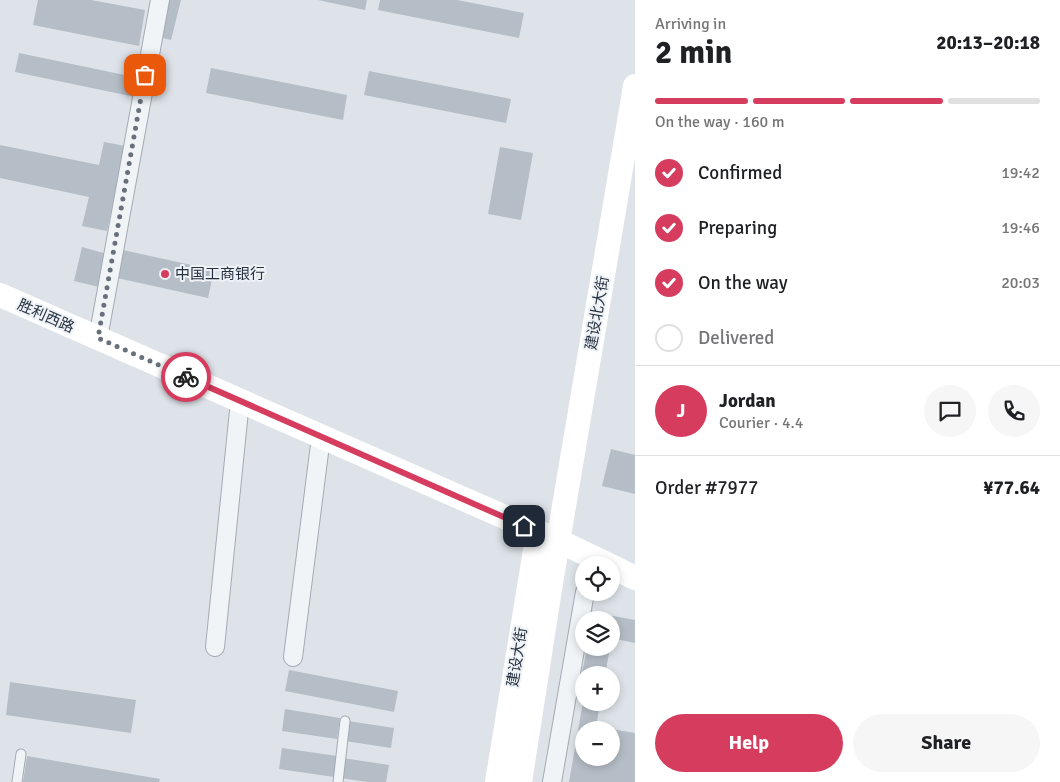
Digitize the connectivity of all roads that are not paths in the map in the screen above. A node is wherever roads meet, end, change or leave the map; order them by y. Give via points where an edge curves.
1 (160, 0) edge
2 (635, 86) edge
3 (0, 296) edge
4 (98, 338) junction
5 (240, 401) junction
6 (321, 437) junction
7 (548, 536) junction
8 (587, 556) edge
9 (620, 571) edge
10 (635, 578) edge
11 (583, 601) edge
12 (215, 647) dead end
13 (294, 657) dead end
14 (345, 721) dead end
15 (21, 754) dead end
16 (17, 782) edge
17 (338, 782) edge
18 (497, 782) edge
19 (520, 782) edge
20 (552, 782) edge

1 - 4 street
2 - 7 main road, 建设北大街
3 - 4 main road, 胜利西路
4 - 5 main road, 胜利西路
5 - 6 main road, 胜利西路
5 - 12 street
6 - 7 main road, 胜利西路
6 - 13 street
7 - 8 main road, 胜利西路
7 - 18 main road, 建设大街
7 - 19 main road, 建设大街
9 - 10 main road, 胜利西路
11 - 20 street
14 - 17 lane
15 - 16 lane

